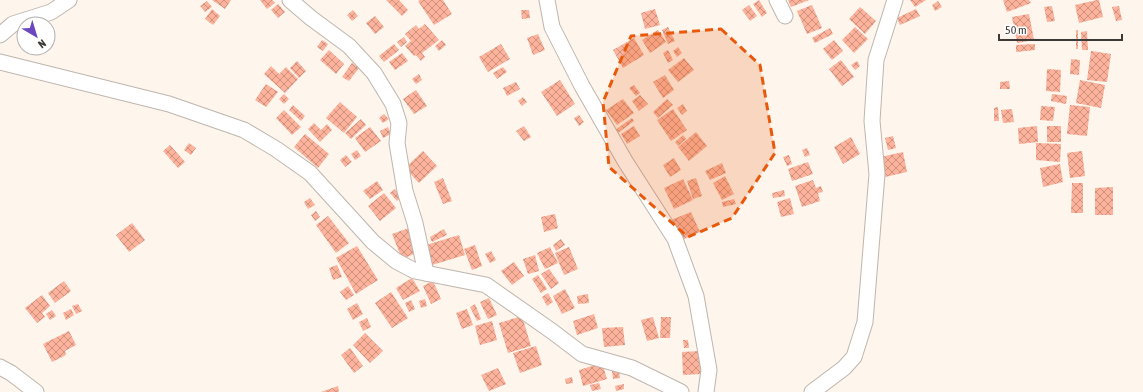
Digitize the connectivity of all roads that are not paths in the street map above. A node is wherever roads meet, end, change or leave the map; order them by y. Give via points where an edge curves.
1 (69, 0) edge
2 (290, 0) edge
3 (547, 0) edge
4 (777, 0) edge
5 (895, 0) edge
6 (785, 16) dead end
7 (0, 35) edge
8 (0, 62) edge
9 (426, 273) junction
10 (0, 367) edge
11 (36, 392) edge
12 (681, 392) edge
13 (706, 392) edge
14 (812, 392) edge

1 - 7 street via 51,12 13,24
2 - 9 street via 349,46 374,73 393,104 399,123 397,143 405,191
3 - 13 street via 552,27 582,86 625,161 675,239 696,296 709,370
4 - 6 street
5 - 14 street via 876,60 872,121 876,174 865,322 854,357 844,368
8 - 9 street via 169,104 244,130 310,173 373,242 396,261
9 - 12 street via 486,285 582,354 632,368
10 - 11 street

